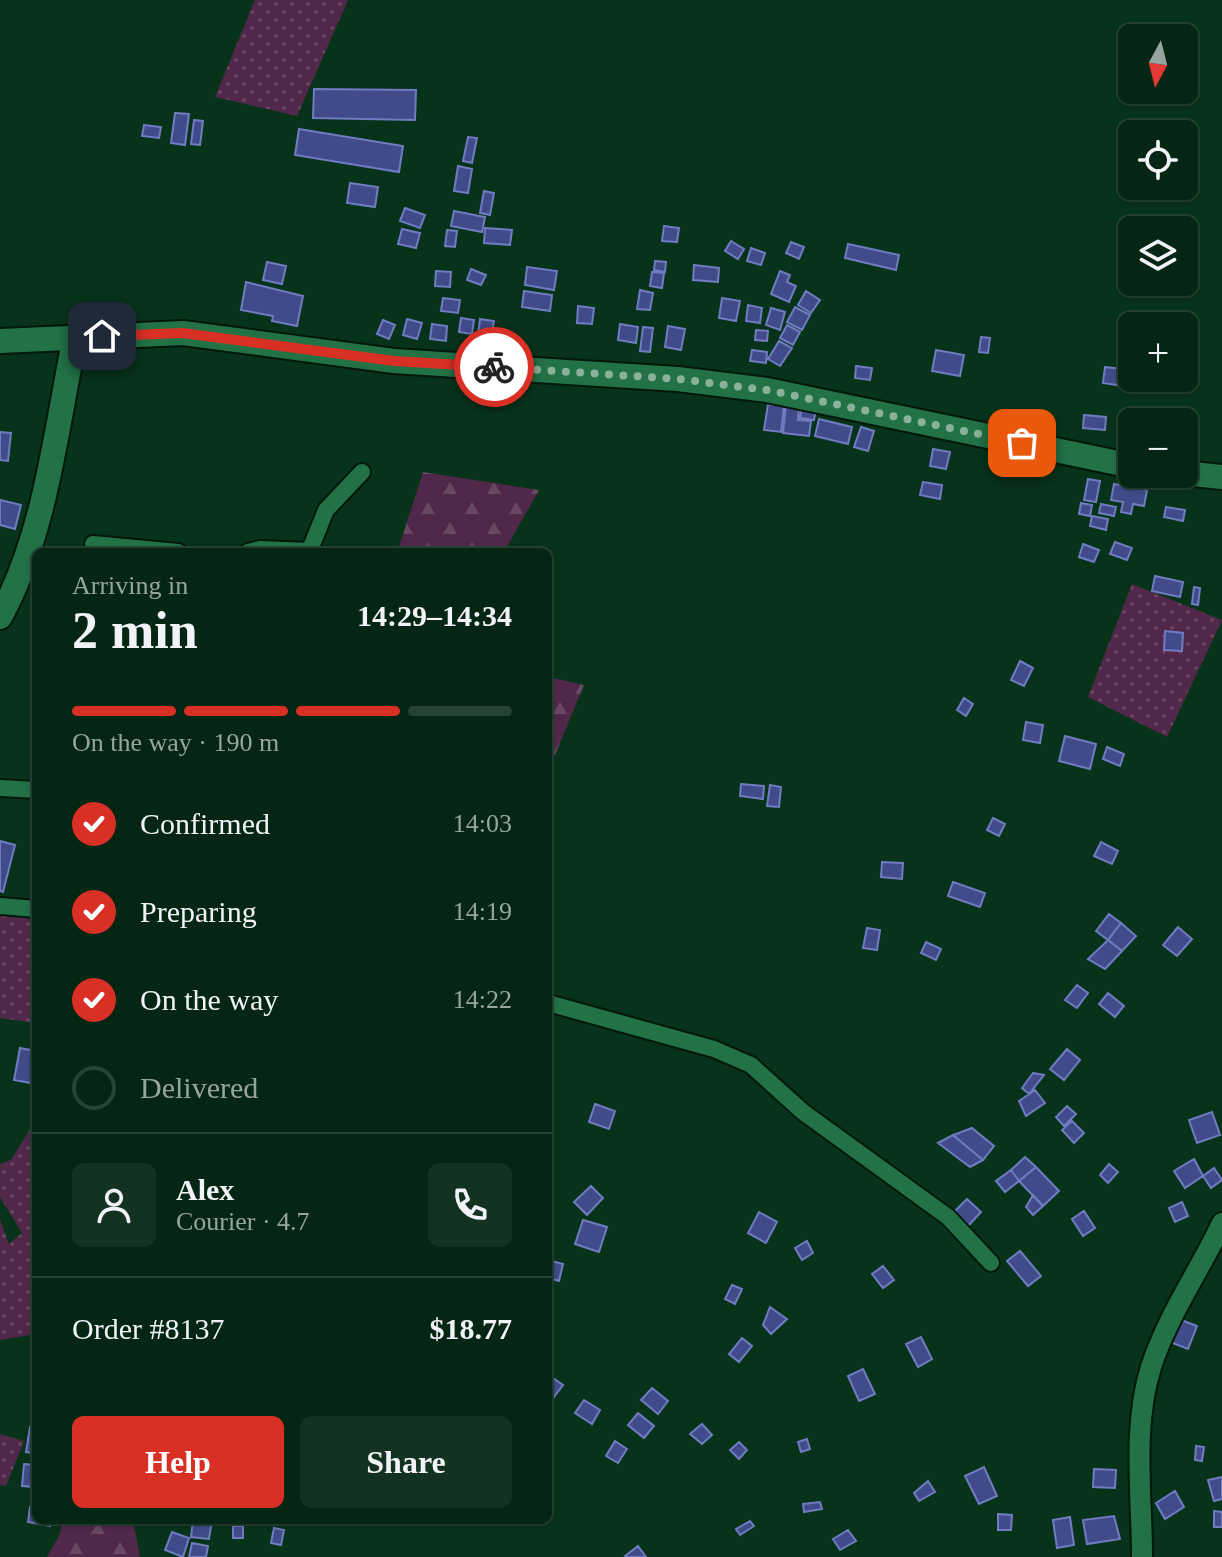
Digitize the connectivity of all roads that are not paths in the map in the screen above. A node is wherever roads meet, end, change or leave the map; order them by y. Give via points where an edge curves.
1 (75, 337) junction
2 (0, 341) edge
3 (1118, 463) edge
4 (362, 472) dead end
5 (1198, 474) edge
6 (1222, 477) edge
7 (93, 544) dead end
8 (136, 548) edge
9 (312, 548) edge
10 (0, 617) edge
11 (0, 788) edge
12 (32, 790) edge
13 (0, 906) edge
14 (32, 909) edge
15 (552, 1004) edge
16 (1222, 1223) edge
17 (991, 1263) dead end
18 (1142, 1557) edge

1 - 2 main road
1 - 3 main road via 183,333 394,361 693,381 783,393
1 - 10 main road via 38,516 25,562
4 - 9 street via 326,510
5 - 6 main road
7 - 8 street
11 - 12 street
13 - 14 street
15 - 17 street via 714,1049 751,1065 803,1112 948,1217
16 - 18 street via 1175,1308 1151,1369 1139,1440

